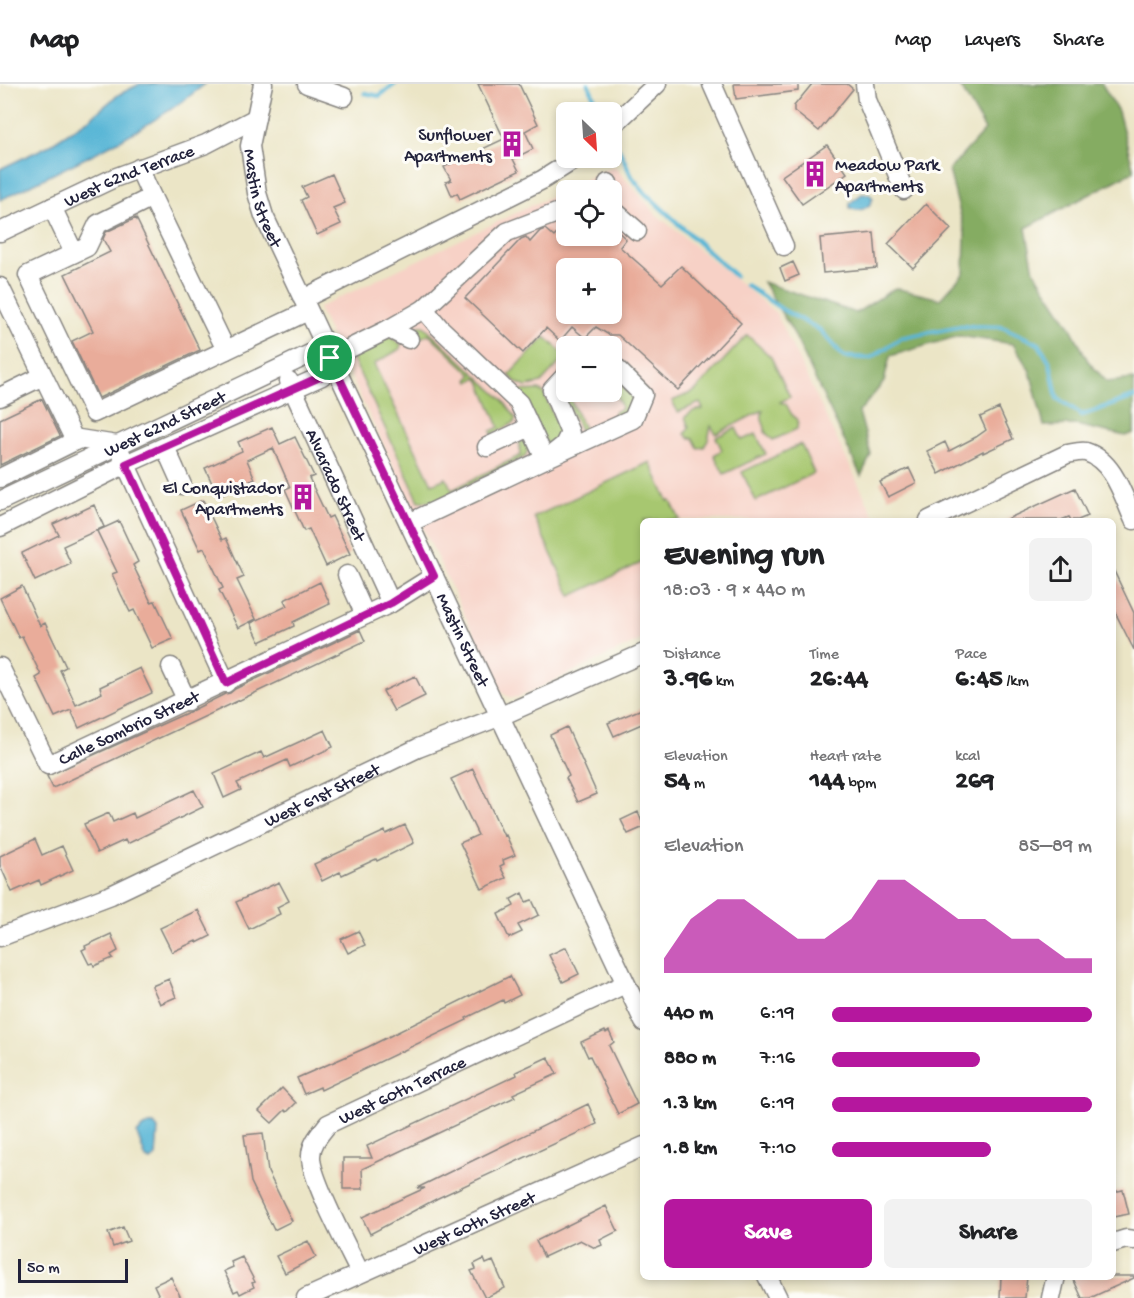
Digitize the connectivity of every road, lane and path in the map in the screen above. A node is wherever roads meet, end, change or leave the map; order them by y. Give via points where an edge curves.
1 (263, 84) edge
2 (307, 84) edge
3 (657, 84) edge
4 (712, 84) edge
5 (865, 84) edge
6 (344, 96) dead end
7 (622, 117) edge
8 (256, 118) junction
9 (139, 168) junction
10 (561, 168) edge
11 (904, 190) dead end
12 (152, 197) junction
13 (52, 207) junction
14 (556, 212) edge
15 (622, 218) edge
16 (637, 231) dead end
17 (0, 232) edge
18 (784, 246) dead end
19 (74, 253) junction
20 (0, 287) edge
21 (306, 305) junction
22 (424, 309) junction
23 (389, 329) junction
24 (409, 339) dead end
25 (226, 350) junction
26 (330, 358) junction
27 (283, 367) junction
28 (622, 374) edge
29 (43, 376) junction
30 (556, 386) edge
31 (294, 390) junction
32 (0, 397) edge
33 (556, 400) edge
34 (557, 402) edge
35 (530, 427) junction
36 (75, 441) junction
37 (117, 445) junction
38 (165, 447) junction
39 (487, 447) dead end
40 (545, 459) junction
41 (126, 464) junction
42 (0, 477) edge
43 (182, 484) dead end
44 (0, 501) edge
45 (933, 518) edge
46 (1134, 520) edge
47 (409, 523) junction
48 (0, 527) edge
49 (347, 575) dead end
50 (434, 576) junction
51 (391, 603) junction
52 (365, 615) junction
53 (640, 655) edge
54 (0, 667) edge
55 (171, 667) dead end
56 (226, 683) junction
57 (188, 701) junction
58 (501, 716) junction
59 (0, 937) edge
60 (626, 984) junction
61 (640, 1012) edge
62 (640, 1148) edge
63 (1134, 1240) edge
64 (1116, 1242) edge
65 (360, 1273) junction
66 (769, 1280) edge
67 (1055, 1280) edge
68 (306, 1298) edge
69 (778, 1298) edge
70 (1051, 1298) edge

1 - 8 street, Mastin Street
2 - 6 street
3 - 7 street
4 - 18 street
5 - 11 street via 867,100
8 - 9 street, West 62nd Terrace via 206,144
8 - 21 street, Mastin Street via 250,146 257,193
9 - 12 street
9 - 13 street, West 62nd Terrace
10 - 21 street
12 - 19 street via 98,224 87,247
12 - 25 street
13 - 17 street, West 62nd Terrace
13 - 19 street
14 - 22 street via 507,232
15 - 16 street
19 - 25 street via 28,275 94,413
20 - 29 street
21 - 25 street
21 - 26 street, Mastin Street
22 - 23 street
22 - 35 street via 519,403
23 - 24 street
23 - 26 street
26 - 27 street, West 62nd Street via 310,354
26 - 31 street via 322,376
26 - 47 street, Mastin Street
27 - 31 street, Alvarado Street
27 - 37 street, West 62nd Street
28 - 40 street via 643,395 633,418
29 - 32 street
29 - 36 street
30 - 33 street via 552,390
31 - 38 street
31 - 51 street, Alvarado Street
34 - 40 street via 570,434 564,445
35 - 39 street
35 - 40 street
36 - 37 street
36 - 42 street
37 - 41 street
37 - 44 street, West 62nd Street
38 - 41 street
38 - 43 street
40 - 47 street
41 - 48 street
41 - 56 street
45 - 46 street via 1067,454 1083,452 1099,459 1111,471
47 - 50 street, Mastin Street
49 - 52 street
50 - 51 street, Calle Sombrio Street
50 - 58 street, Mastin Street
51 - 52 street, Calle Sombrio Street
52 - 56 street, Calle Sombrio Street
53 - 58 street, West 61st Street
54 - 57 street, Calle Sombrio Street via 48,765
55 - 57 street
56 - 57 street, Calle Sombrio Street
58 - 59 street, West 61st Street via 418,748 111,895
58 - 60 street, Mastin Street
60 - 61 street, Mastin Street
60 - 65 street, West 60th Terrace via 328,1124 316,1139 311,1156 315,1177
62 - 65 street, West 60th Street
63 - 64 street
65 - 68 street, West 60th Street
66 - 69 street
67 - 70 street

